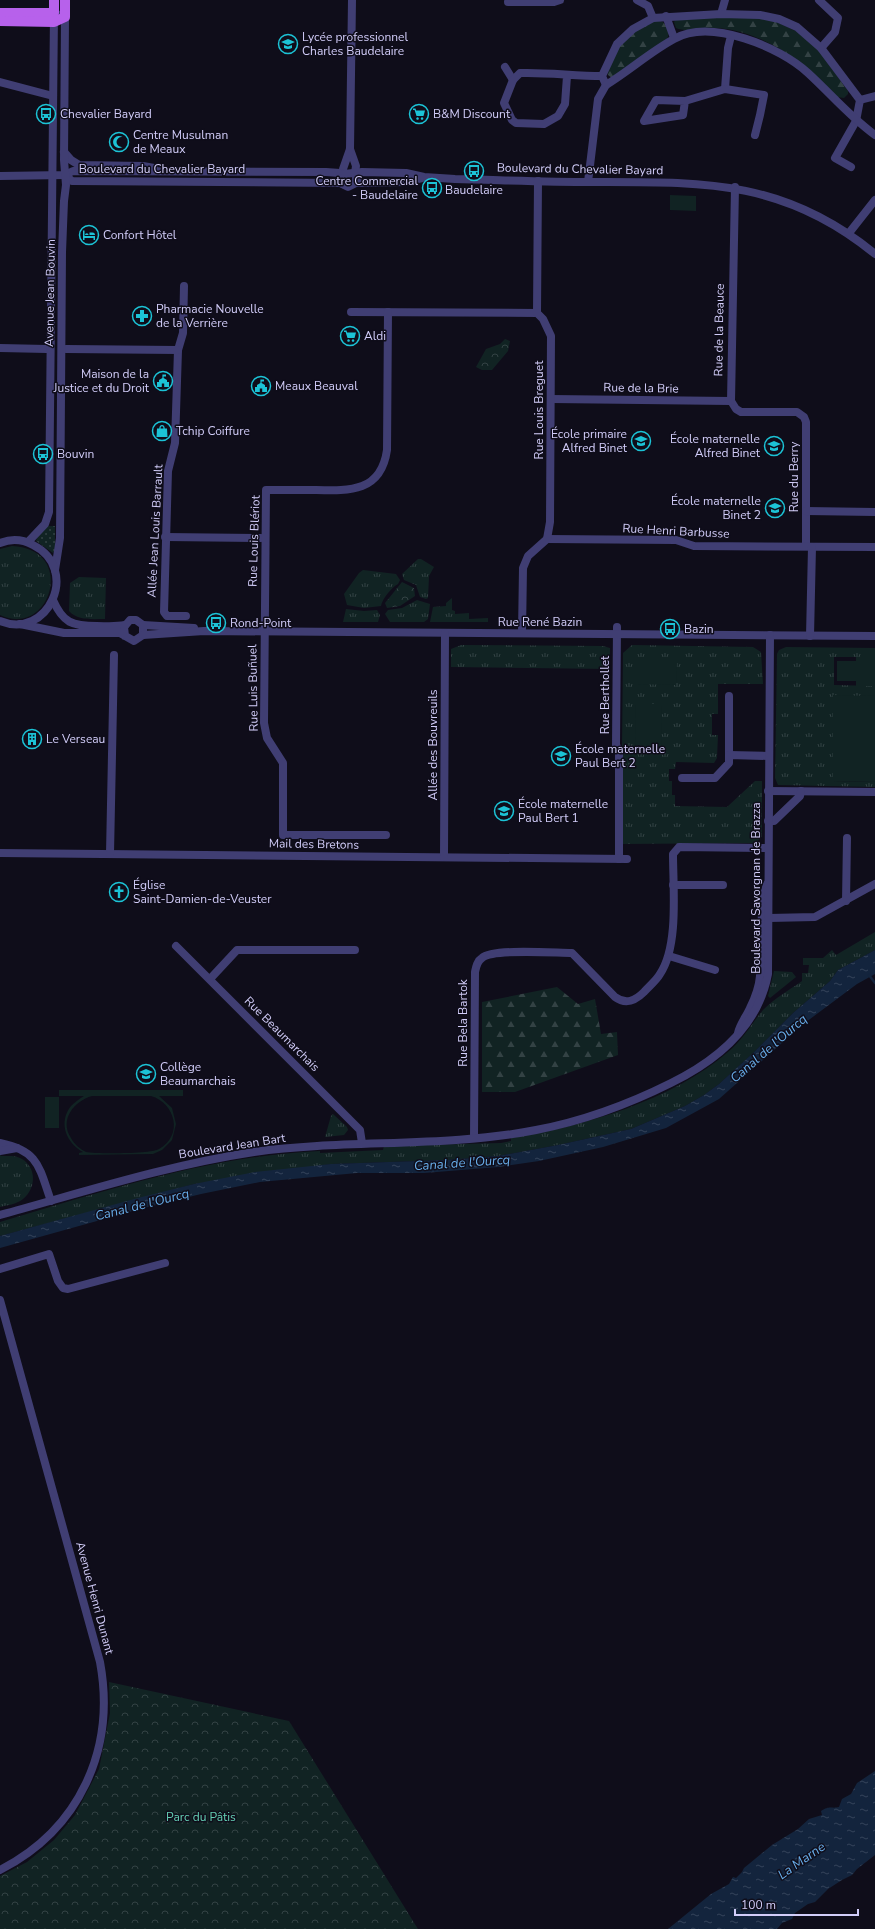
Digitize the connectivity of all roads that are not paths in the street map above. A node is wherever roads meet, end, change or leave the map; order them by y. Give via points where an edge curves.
1 (54, 0) edge
2 (65, 0) edge
3 (352, 0) edge
4 (560, 0) edge
5 (637, 0) edge
6 (725, 0) edge
7 (819, 0) edge
8 (520, 1) edge
9 (508, 2) dead end
10 (649, 3) edge
11 (0, 13) edge
12 (721, 14) junction
13 (666, 16) junction
14 (54, 18) junction
15 (65, 18) junction
16 (653, 18) junction
17 (0, 21) edge
18 (731, 36) junction
19 (674, 38) junction
20 (821, 48) junction
21 (505, 67) dead end
22 (567, 76) junction
23 (602, 76) junction
24 (513, 80) junction
25 (0, 82) edge
26 (606, 85) junction
27 (725, 89) junction
28 (52, 96) junction
29 (875, 96) edge
30 (860, 100) junction
31 (685, 101) junction
32 (856, 121) junction
33 (755, 135) dead end
34 (875, 135) edge
35 (350, 149) junction
36 (64, 152) junction
37 (851, 167) dead end
38 (171, 171) junction
39 (355, 173) junction
40 (52, 175) junction
41 (65, 175) junction
42 (0, 176) edge
43 (424, 177) junction
44 (343, 178) junction
45 (538, 181) junction
46 (588, 182) junction
47 (356, 183) junction
48 (735, 187) junction
49 (875, 200) edge
50 (849, 233) junction
51 (875, 254) edge
52 (184, 286) dead end
53 (351, 312) dead end
54 (388, 312) junction
55 (537, 313) junction
56 (0, 348) edge
57 (47, 349) dead end
58 (66, 349) dead end
59 (178, 350) junction
60 (551, 399) junction
61 (730, 400) junction
62 (806, 511) junction
63 (875, 512) edge
64 (165, 537) junction
65 (261, 538) dead end
66 (547, 539) junction
67 (28, 542) junction
68 (0, 543) edge
69 (809, 547) junction
70 (875, 547) edge
71 (55, 570) junction
72 (53, 600) junction
73 (186, 616) dead end
74 (1, 623) edge
75 (20, 624) junction
76 (125, 625) junction
77 (144, 625) junction
78 (617, 630) junction
79 (204, 631) junction
80 (264, 631) junction
81 (445, 633) junction
82 (522, 634) junction
83 (144, 635) junction
84 (770, 635) junction
85 (125, 636) junction
86 (810, 636) junction
87 (875, 636) edge
88 (114, 655) dead end
89 (729, 696) dead end
90 (729, 755) junction
91 (769, 756) junction
92 (682, 778) dead end
93 (768, 791) junction
94 (800, 791) junction
95 (875, 792) edge
96 (768, 821) junction
97 (386, 835) dead end
98 (847, 838) dead end
99 (768, 848) junction
100 (0, 853) edge
101 (110, 854) junction
102 (444, 857) junction
103 (619, 859) junction
104 (627, 859) dead end
105 (769, 878) junction
106 (875, 884) edge
107 (673, 885) junction
108 (723, 885) dead end
109 (846, 901) junction
110 (770, 918) junction
111 (176, 946) dead end
112 (355, 950) dead end
113 (669, 956) junction
114 (715, 970) dead end
115 (210, 979) junction
116 (737, 1037) junction
117 (474, 1138) junction
118 (0, 1143) edge
119 (362, 1143) junction
120 (17, 1148) junction
121 (0, 1151) edge
122 (51, 1201) junction
123 (0, 1215) edge
124 (165, 1263) dead end
125 (0, 1269) edge
126 (0, 1300) edge
127 (0, 1870) edge

1 - 14 main road
2 - 15 main road
3 - 35 street
4 - 8 street
5 - 10 street
6 - 12 street
7 - 20 street via 838,18 835,32
8 - 9 street
10 - 16 street
11 - 14 main road
12 - 13 street
12 - 20 street via 760,15 779,19 797,27
13 - 16 street
13 - 19 street
14 - 15 main road
14 - 17 main road
14 - 28 street, Avenue Jean Bouvin
15 - 36 street, Avenue Jean Bouvin
16 - 23 street via 633,29 621,40
18 - 19 street via 707,32
18 - 27 street
18 - 32 street via 749,40 796,64
19 - 26 street
20 - 30 street
21 - 24 street
22 - 23 street
22 - 24 street via 560,73 520,73
22 - 24 street via 566,104 553,120 539,125 520,124 512,120 504,102
23 - 26 street
25 - 28 street
26 - 46 street via 598,99
27 - 31 street
27 - 33 street via 764,95
28 - 40 street, Avenue Jean Bouvin
29 - 30 street
30 - 32 street
31 - 31 street via 683,115 644,121 656,100
32 - 34 street
32 - 37 street via 835,158
35 - 39 street via 356,166
35 - 44 street
36 - 38 street, Boulevard du Chevalier Bayard via 79,165 144,166
36 - 41 street, Avenue Jean Bouvin
38 - 41 street, Boulevard du Chevalier Bayard via 72,171
38 - 44 street, Boulevard du Chevalier Bayard via 326,172 340,173
39 - 43 street, Boulevard du Chevalier Bayard via 406,173
39 - 44 street, Boulevard du Chevalier Bayard
39 - 47 street
40 - 41 street
40 - 42 street
40 - 67 street, Avenue Jean Bouvin via 49,512 44,524
41 - 44 street, Boulevard du Chevalier Bayard via 72,181
41 - 71 street, Avenue Jean Bouvin via 60,538
43 - 45 street, Boulevard du Chevalier Bayard
43 - 47 street, Boulevard du Chevalier Bayard via 406,182
44 - 47 street, Boulevard du Chevalier Bayard via 350,186
45 - 46 street, Boulevard du Chevalier Bayard
45 - 55 street
46 - 48 street, Boulevard du Chevalier Bayard via 675,182
48 - 50 street, Boulevard du Chevalier Bayard via 791,203
48 - 61 street, Rue de la Beauce
49 - 50 street
50 - 51 street, Boulevard du Chevalier Bayard
52 - 59 street, Allée Jean Louis Barrault via 183,333
53 - 54 street
54 - 55 street
54 - 80 street, Rue Louis Blériot via 387,450 384,461 372,480 357,489 266,490
55 - 60 street, Rue Louis Breguet via 543,319 551,336
56 - 57 street
58 - 59 street
59 - 64 street, Allée Jean Louis Barrault via 175,443 168,471
60 - 61 street, Rue de la Brie
60 - 66 street, Rue Louis Breguet via 550,522
61 - 62 street, Rue du Berry via 741,412 797,412 804,417
62 - 63 street
62 - 69 street, Rue du Berry
64 - 65 street
64 - 73 street, Allée Jean Louis Barrault via 164,612 167,616
66 - 69 street, Rue Henri Barbusse via 676,540 694,546
66 - 82 street via 528,556 523,568
67 - 68 street via 17,540
67 - 71 street via 40,548
69 - 70 street, Rue Henri Barbusse
69 - 86 street, Rue du Berry
71 - 72 street, Avenue Jean Bouvin via 57,581
72 - 75 street via 38,618
72 - 76 street via 64,618 76,625
74 - 75 street
75 - 85 street via 64,633
76 - 77 street via 133,619
76 - 85 street
77 - 79 street, Rue René Bazin
77 - 83 street
78 - 82 street, Rue René Bazin
78 - 84 street, Rue René Bazin
78 - 103 street, Rue Berthollet via 616,746 619,751
79 - 80 street, Rue René Bazin
79 - 83 street, Rue René Bazin
80 - 81 street, Rue René Bazin
80 - 97 street, Rue Luis Buñuel via 264,723 266,738 283,763 283,835
81 - 82 street, Rue René Bazin
81 - 102 street, Allée des Bouvreuils
83 - 85 street via 134,641
84 - 86 street, Rue René Bazin
84 - 91 street, Boulevard Savorgnan de Brazza
86 - 87 street, Rue René Bazin
88 - 101 street
89 - 90 street
90 - 91 street
90 - 92 street via 729,764 715,778
91 - 93 street, Boulevard Savorgnan de Brazza
93 - 94 street
93 - 96 street, Boulevard Savorgnan de Brazza
94 - 95 street
94 - 96 street via 800,796 774,821
96 - 99 street, Boulevard Savorgnan de Brazza
98 - 109 street
99 - 105 street, Boulevard Savorgnan de Brazza
99 - 107 street, Rue Bela Bartok via 679,847 673,854
100 - 101 street, Mail des Bretons
101 - 102 street, Mail des Bretons
102 - 103 street, Mail des Bretons
103 - 104 street, Mail des Bretons
105 - 110 street, Boulevard Savorgnan de Brazza
105 - 116 street via 762,897 760,979
106 - 109 street
107 - 108 street
107 - 113 street, Rue Bela Bartok via 673,937
109 - 110 street via 815,917
110 - 116 street, Boulevard Savorgnan de Brazza via 769,967 766,983 754,1013
111 - 115 street, Rue Beaumarchais
112 - 115 street via 237,950
113 - 114 street
113 - 117 street, Rue Bela Bartok via 660,975 635,1000 626,1002 615,997 572,952 496,952 482,957 475,972
115 - 119 street, Rue Beaumarchais via 360,1130
116 - 117 street, Boulevard Savorgnan de Brazza via 697,1068 663,1087 630,1101 553,1127
117 - 119 street, Boulevard Jean Bart
118 - 120 street
119 - 122 street, Boulevard Jean Bart via 291,1148 201,1161
120 - 121 street
120 - 122 street via 29,1154 38,1165
122 - 123 street, Boulevard Jean Bart
124 - 125 street via 68,1289 63,1288 58,1281 49,1254
126 - 127 street, Avenue Henri Dunant via 100,1662 105,1708 92,1771 81,1794 46,1839 28,1854

